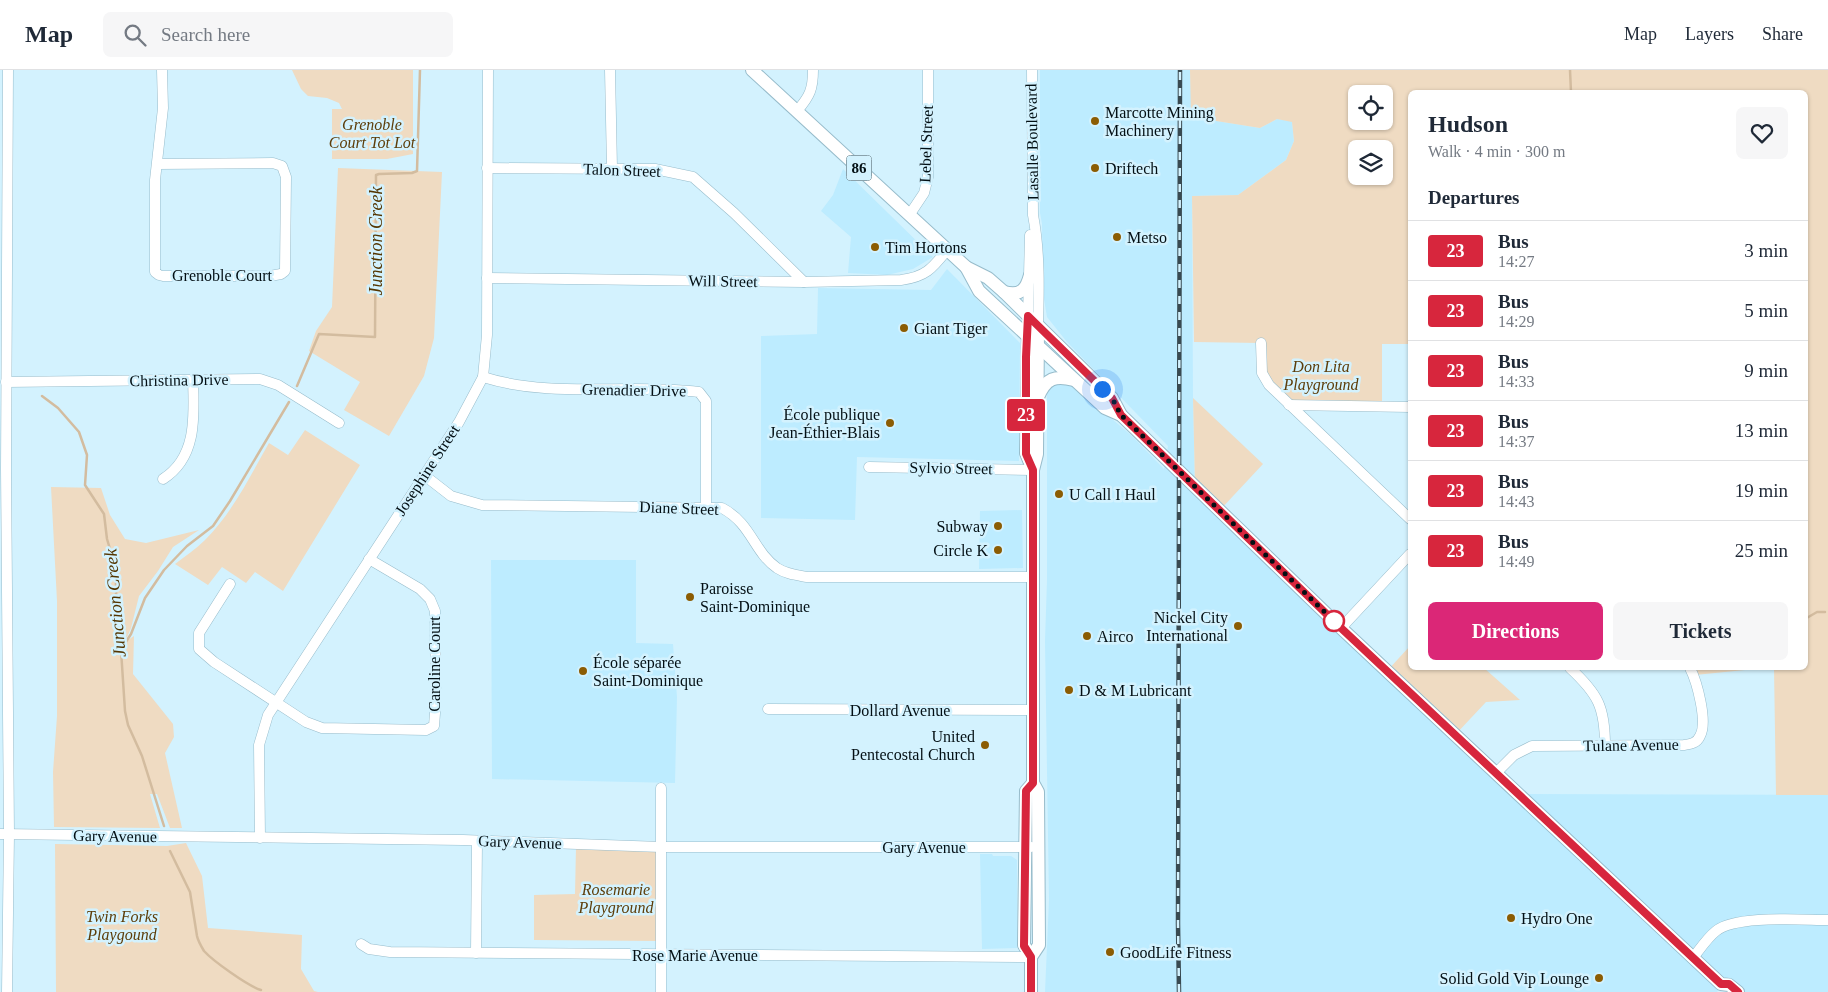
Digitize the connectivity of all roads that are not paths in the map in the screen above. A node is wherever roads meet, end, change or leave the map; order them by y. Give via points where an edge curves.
1 (8, 70) edge
2 (162, 70) edge
3 (488, 70) edge
4 (610, 70) edge
5 (752, 70) edge
6 (813, 70) edge
7 (928, 70) edge
8 (1032, 70) edge
9 (798, 111) junction
10 (157, 164) junction
11 (487, 168) junction
12 (612, 168) junction
13 (4, 205) edge
14 (910, 214) junction
15 (1033, 215) junction
16 (947, 250) junction
17 (966, 267) junction
18 (1030, 274) junction
19 (487, 278) junction
20 (804, 282) junction
21 (1004, 292) junction
22 (1028, 316) junction
23 (1038, 327) junction
24 (1028, 336) junction
25 (1261, 343) dead end
26 (1038, 346) junction
27 (483, 377) junction
28 (193, 379) junction
29 (1074, 380) junction
30 (6, 382) junction
31 (1037, 400) junction
32 (1289, 405) junction
33 (1408, 407) edge
34 (1121, 415) junction
35 (339, 424) dead end
36 (869, 466) dead end
37 (3, 469) edge
38 (1033, 470) junction
39 (424, 475) junction
40 (163, 479) dead end
41 (706, 507) junction
42 (1408, 517) edge
43 (1408, 556) edge
44 (370, 558) junction
45 (1033, 577) junction
46 (230, 584) dead end
47 (4, 592) edge
48 (1341, 628) junction
49 (1572, 670) edge
50 (1691, 670) edge
51 (276, 702) junction
52 (768, 709) dead end
53 (1032, 710) junction
54 (3, 715) edge
55 (1605, 746) junction
56 (1496, 773) junction
57 (1033, 783) junction
58 (661, 788) dead end
59 (4, 834) edge
60 (260, 838) junction
61 (477, 841) junction
62 (661, 847) junction
63 (1025, 847) junction
64 (1039, 847) junction
65 (1828, 920) edge
66 (361, 944) dead end
67 (476, 953) junction
68 (661, 955) junction
69 (1031, 957) junction
70 (1693, 958) junction
71 (1721, 988) edge
72 (7, 992) edge
73 (661, 992) edge
74 (1031, 992) edge
75 (1738, 992) edge

1 - 13 street
2 - 10 street, Grenoble Court via 163,108
3 - 11 street, Josephine Street
4 - 12 street
5 - 9 main road, 86
6 - 9 street via 812,87
7 - 14 street, Lebel Street via 928,177 924,193
8 - 15 street, Lasalle Boulevard
9 - 14 main road, 86
10 - 10 street, Grenoble Court via 154,261 157,274 276,276 284,271 286,177 282,166 273,163
11 - 12 street, Talon Street
11 - 19 street, Josephine Street
12 - 20 street, Talon Street via 655,169 693,177
13 - 30 street
14 - 16 main road, 86
15 - 18 street, Lasalle Boulevard
15 - 23 street, Lasalle Boulevard via 1038,265
16 - 17 main road, 86
16 - 20 street, Will Street via 930,269 916,278
17 - 21 main road, 86 via 988,278
17 - 24 main road, 86 via 980,291
18 - 21 main road via 1025,290 1017,294
18 - 22 street, Lasalle Boulevard
19 - 20 street, Will Street
19 - 27 street, Josephine Street
21 - 22 main road, 86
22 - 23 main road, 86
22 - 24 main road, Lasalle Boulevard
23 - 26 main road, Lasalle Boulevard
23 - 34 main road, 86 via 1112,398
24 - 26 main road, 86
24 - 38 main road, Lasalle Boulevard via 1026,454
25 - 32 street via 1260,366 1265,379
26 - 29 main road, 86
26 - 31 main road, Lasalle Boulevard
27 - 39 street, Josephine Street via 459,422
27 - 41 street, Grenadier Drive via 504,384 537,388 699,392 706,401
28 - 30 street, Christina Drive
28 - 35 street, Christina Drive via 260,379 278,385
28 - 40 street via 192,438 178,465
29 - 31 main road via 1053,378
29 - 34 main road, 86 via 1105,408
30 - 37 street
31 - 38 main road, Lasalle Boulevard via 1037,454
32 - 33 street
32 - 42 street
34 - 48 main road, 86
36 - 38 street, Sylvio Street
37 - 47 street
38 - 45 main road, Lasalle Boulevard
39 - 41 street, Diane Street via 451,496 482,505
39 - 44 street, Josephine Street
41 - 45 street, Diane Street via 722,508 735,514 764,554 777,568 790,574 807,577
43 - 48 street
44 - 51 street, Josephine Street
44 - 51 street, Caroline Court via 420,589 430,599 435,611 434,726 426,730 322,728 306,722
45 - 53 main road, Lasalle Boulevard
46 - 51 street via 199,633 199,648 214,662
47 - 54 street
48 - 56 main road, 86
49 - 55 street via 1589,687 1601,707
50 - 55 street, Tulane Avenue via 1698,687 1703,720 1702,734 1696,742
51 - 60 street, Josephine Street via 268,715 259,745
52 - 53 street, Dollard Avenue
53 - 57 main road, Lasalle Boulevard
54 - 59 street
55 - 56 street, Tulane Avenue via 1532,746 1514,755
56 - 70 main road, 86
57 - 63 main road, Lasalle Boulevard via 1026,791
57 - 64 main road, Lasalle Boulevard via 1038,792
58 - 62 street
59 - 60 street, Gary Avenue
59 - 72 street
60 - 61 street, Gary Avenue
61 - 62 street, Gary Avenue
61 - 67 street
62 - 63 street, Gary Avenue
62 - 68 street
63 - 64 street, Gary Avenue
63 - 69 main road, Lasalle Boulevard via 1024,946
64 - 69 main road, Lasalle Boulevard via 1039,945
65 - 70 street via 1729,924 1714,932
66 - 67 street, Rose Marie Avenue via 369,949 390,952
67 - 68 street, Rose Marie Avenue
68 - 69 street, Rose Marie Avenue
68 - 73 street
69 - 74 main road, Lasalle Boulevard
70 - 71 main road, 86
71 - 75 main road, 86 via 1729,984

